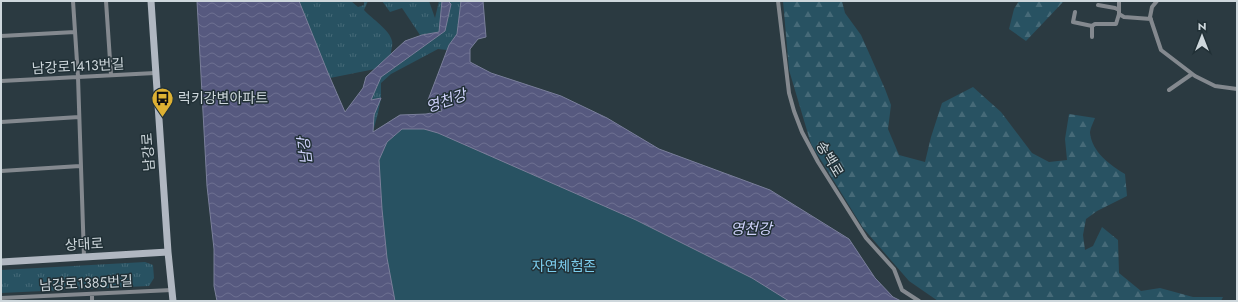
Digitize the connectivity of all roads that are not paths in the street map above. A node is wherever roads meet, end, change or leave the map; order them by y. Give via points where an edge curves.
1 (73, 1) edge
2 (106, 1) edge
3 (151, 1) edge
4 (778, 1) edge
5 (1119, 1) edge
6 (1157, 1) edge
7 (1098, 5) dead end
8 (1075, 12) dead end
9 (1119, 12) junction
10 (1151, 19) junction
11 (1092, 26) junction
12 (75, 32) junction
13 (1, 36) edge
14 (1092, 37) dead end
15 (156, 73) junction
16 (1192, 74) junction
17 (111, 75) junction
18 (78, 77) junction
19 (1, 81) edge
20 (1237, 89) edge
21 (1169, 90) dead end
22 (79, 117) junction
23 (1, 122) edge
24 (80, 166) junction
25 (1, 170) edge
26 (168, 252) junction
27 (84, 257) junction
28 (1, 262) edge
29 (172, 290) junction
30 (92, 294) junction
31 (1, 298) edge
32 (92, 301) edge
33 (173, 301) edge
34 (919, 301) edge

1 - 12 street
2 - 17 street
3 - 15 street, 남강로
4 - 34 street, 송백로 via 789,93 802,132 866,238 894,269 902,290
5 - 9 street
6 - 10 street via 1152,7
7 - 9 street via 1116,8
8 - 11 street via 1073,22
9 - 10 street via 1124,17
9 - 11 street via 1116,24
10 - 16 street via 1162,50
11 - 14 street
12 - 13 street
12 - 18 street
15 - 17 street, 남강로1413번길
15 - 26 street, 남강로
16 - 20 street via 1215,86
16 - 21 street
17 - 18 street, 남강로1413번길
18 - 19 street, 남강로1413번길
18 - 22 street
22 - 23 street
22 - 24 street
24 - 25 street
24 - 27 street
26 - 27 street, 상대로
26 - 29 street, 남강로
27 - 28 street, 상대로
29 - 30 street, 남강로1385번길
29 - 33 street, 남강로
30 - 31 street, 남강로1385번길
30 - 32 street

